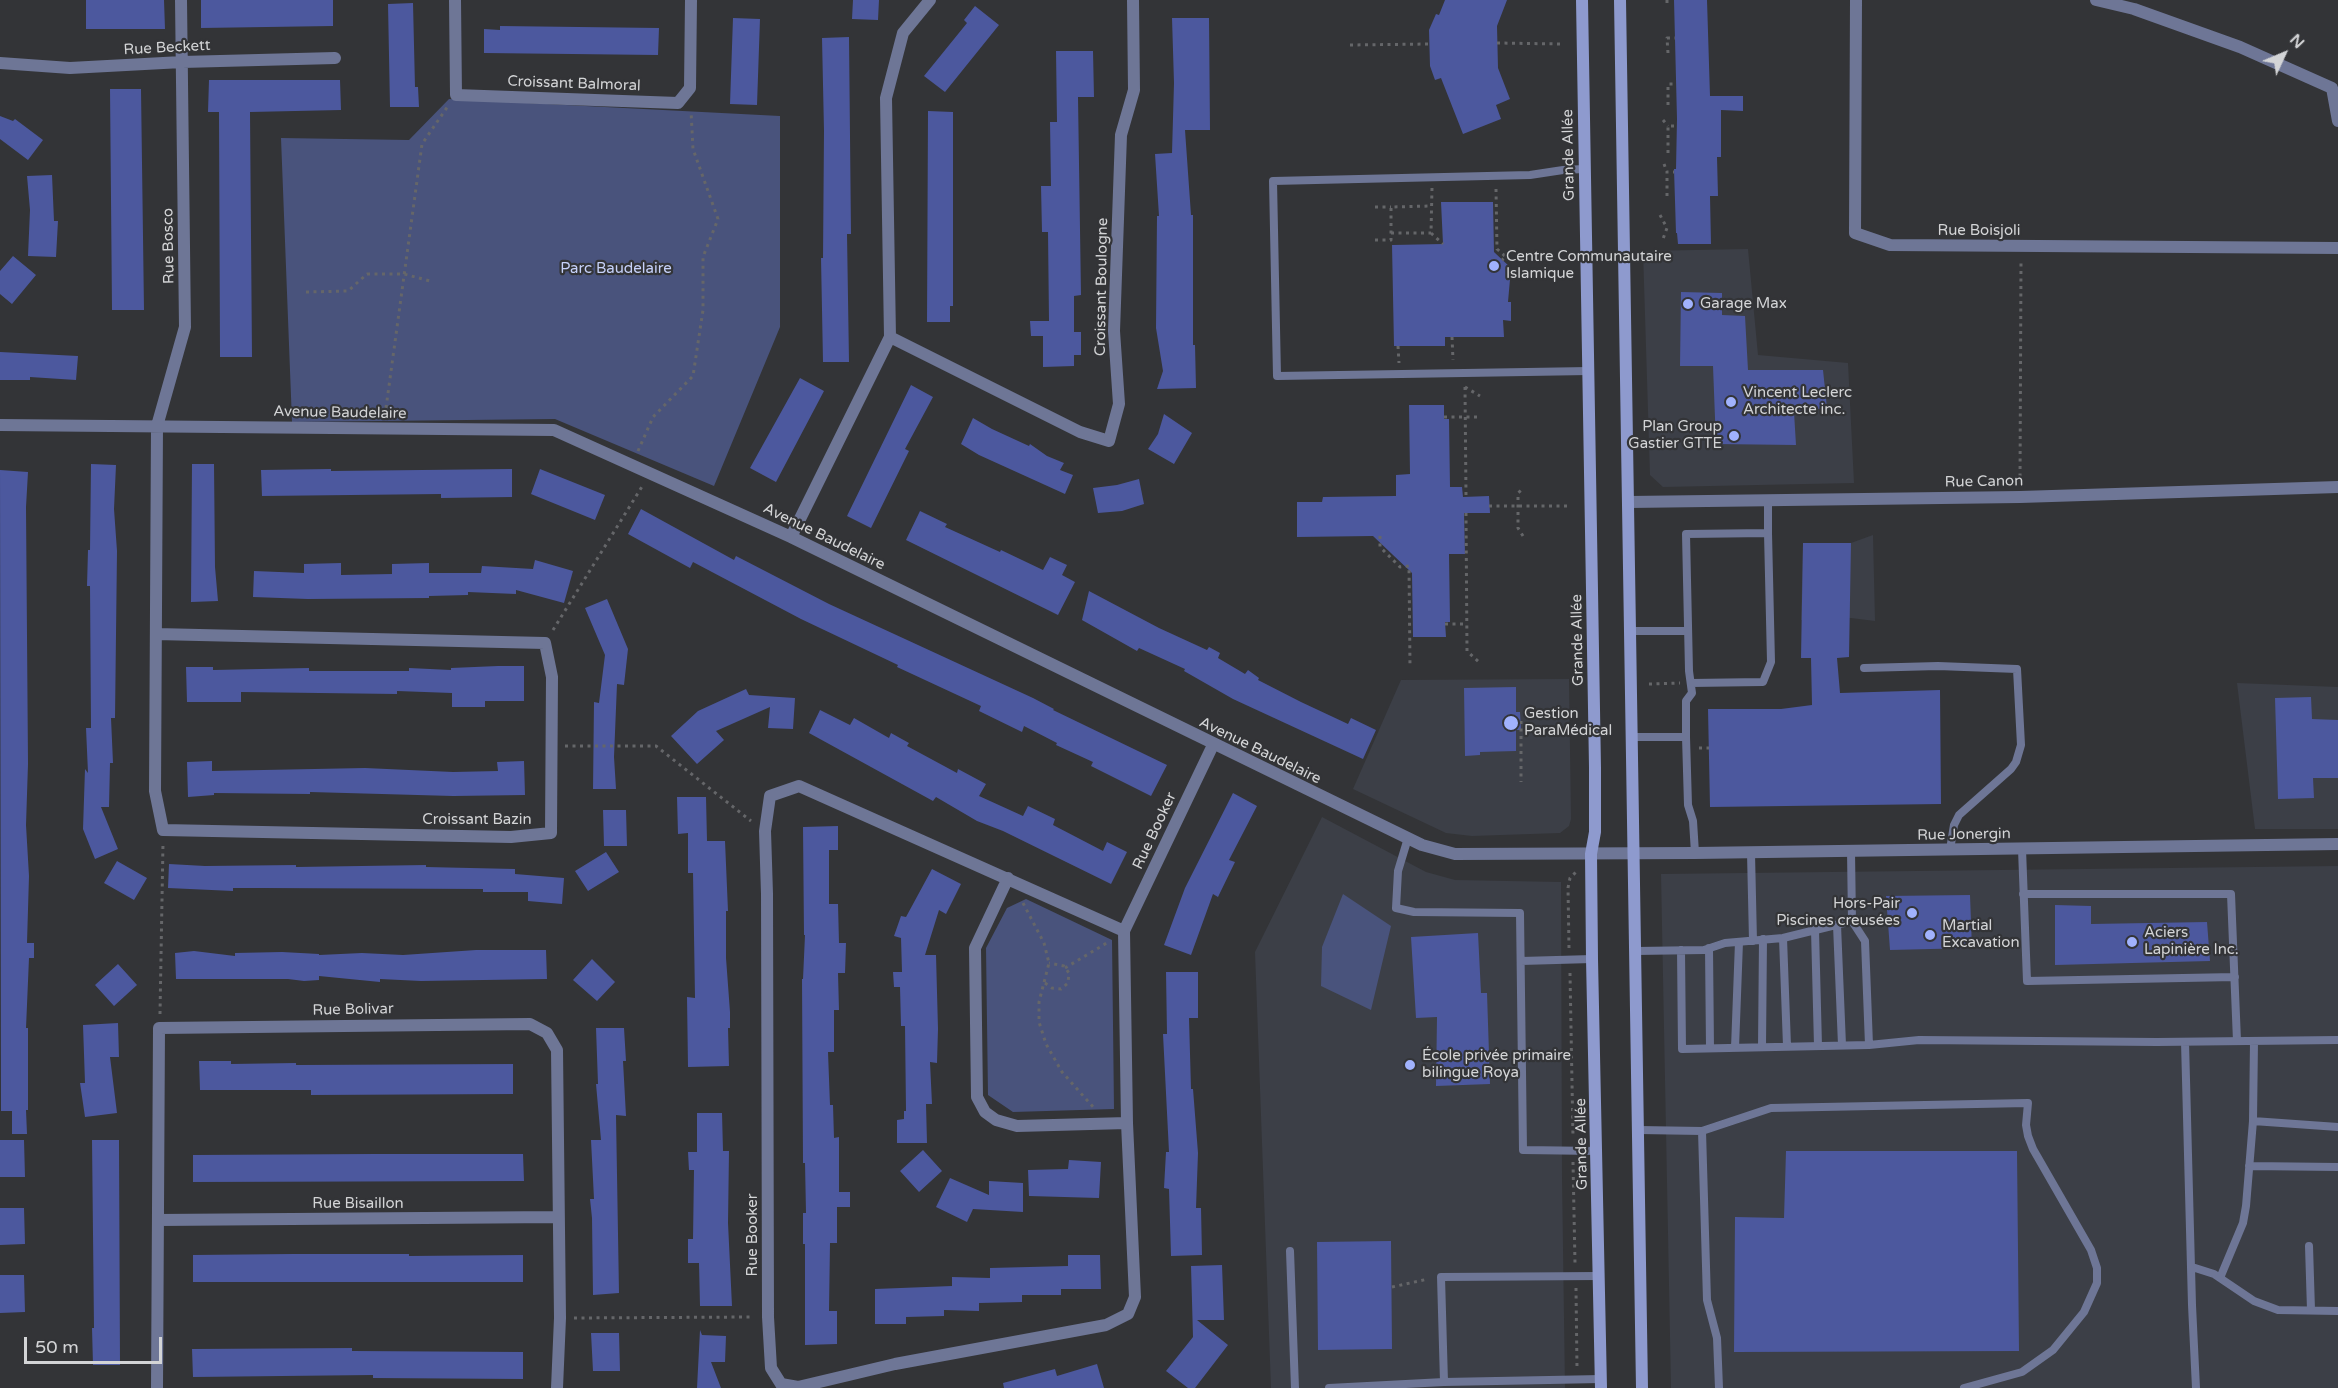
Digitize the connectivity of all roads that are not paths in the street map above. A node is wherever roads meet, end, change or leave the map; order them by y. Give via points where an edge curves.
1 (181, 0) edge
2 (455, 0) edge
3 (691, 0) edge
4 (930, 0) edge
5 (1133, 0) edge
6 (1582, 0) edge
7 (1620, 0) edge
8 (1856, 0) edge
9 (2096, 0) edge
10 (335, 58) dead end
11 (182, 62) junction
12 (0, 63) edge
13 (2338, 121) edge
14 (1584, 170) junction
15 (2338, 248) edge
16 (890, 337) junction
17 (1589, 371) junction
18 (0, 425) edge
19 (157, 426) junction
20 (2338, 487) edge
21 (1768, 500) junction
22 (1629, 502) junction
23 (1768, 533) junction
24 (792, 537) junction
25 (1630, 631) junction
26 (1688, 631) junction
27 (156, 634) junction
28 (1864, 668) dead end
29 (1691, 683) junction
30 (1632, 737) junction
31 (1686, 737) junction
32 (1213, 745) junction
33 (1408, 838) junction
34 (2338, 844) edge
35 (2022, 849) junction
36 (1950, 850) junction
37 (1851, 851) junction
38 (1695, 853) junction
39 (1751, 853) junction
40 (1591, 854) junction
41 (1635, 854) junction
42 (1008, 878) junction
43 (2023, 894) junction
44 (1852, 921) junction
45 (1836, 925) junction
46 (1815, 930) junction
47 (1124, 931) junction
48 (1783, 938) junction
49 (1763, 939) junction
50 (1753, 941) junction
51 (1738, 942) junction
52 (1709, 948) junction
53 (1681, 950) junction
54 (1636, 951) junction
55 (1592, 959) junction
56 (1521, 961) junction
57 (2235, 977) junction
58 (2338, 1040) edge
59 (2237, 1041) junction
60 (2254, 1041) junction
61 (2185, 1042) junction
62 (1842, 1045) junction
63 (1869, 1045) junction
64 (1787, 1046) junction
65 (1818, 1046) junction
66 (1762, 1047) junction
67 (1710, 1048) junction
68 (1736, 1048) junction
69 (2253, 1121) junction
70 (1127, 1123) junction
71 (2338, 1126) edge
72 (1639, 1130) junction
73 (1702, 1131) junction
74 (1598, 1151) junction
75 (2249, 1166) junction
76 (2338, 1167) edge
77 (558, 1217) junction
78 (158, 1220) junction
79 (2309, 1246) dead end
80 (1290, 1251) dead end
81 (2192, 1267) junction
82 (1599, 1276) junction
83 (2220, 1278) junction
84 (2311, 1311) junction
85 (2338, 1311) edge
86 (1444, 1382) junction
87 (1528, 1384) edge
88 (1601, 1384) edge
89 (157, 1388) edge
90 (557, 1388) edge
91 (1295, 1388) edge
92 (1329, 1388) edge
93 (1642, 1388) edge
94 (1719, 1388) edge
95 (1964, 1388) edge
96 (2196, 1388) edge

1 - 11 street, Rue Bosco
2 - 3 street, Croissant Balmoral via 456,94 678,103 690,88
4 - 16 street via 903,33 886,98
5 - 16 street, Croissant Boulogne via 1134,90 1121,135 1114,331 1119,404 1108,441 1080,432
6 - 14 main road, Grande Allée
7 - 22 main road
8 - 15 street, Rue Boisjoli via 1855,232 1890,245
9 - 13 street via 2134,9 2240,47 2332,88
10 - 11 street, Rue Beckett
11 - 12 street, Rue Beckett via 70,68
11 - 19 street, Rue Bosco via 185,327
14 - 17 main road, Grande Allée
14 - 17 lane via 1530,175 1273,181 1276,376
16 - 24 street
17 - 40 main road, Grande Allée via 1595,782
18 - 19 street, Avenue Baudelaire
19 - 24 street, Avenue Baudelaire via 554,430
19 - 27 street
20 - 21 street, Rue Canon
21 - 22 street, Rue Canon
21 - 23 lane
22 - 25 main road
23 - 26 lane via 1686,534
23 - 29 lane via 1771,662 1763,682
24 - 32 street, Avenue Baudelaire
25 - 26 lane
25 - 30 main road
26 - 29 lane
27 - 27 street, Croissant Bazin via 545,643 552,677 551,834 511,837 163,830 155,791
28 - 36 lane via 2017,669 2019,754 2011,769 1959,815
29 - 31 lane via 1692,693 1686,701
30 - 31 lane
30 - 41 main road
31 - 38 lane via 1688,805
32 - 33 street, Avenue Baudelaire
32 - 47 street, Rue Booker
33 - 40 street, Avenue Baudelaire via 1433,849 1466,856
33 - 56 lane via 1398,872 1396,908 1414,912 1520,913
34 - 35 street, Rue Jonergin
35 - 36 street, Rue Jonergin
35 - 43 lane
36 - 37 street, Rue Jonergin
37 - 39 street, Rue Jonergin
37 - 44 lane
38 - 39 street, Rue Jonergin
38 - 41 street, Rue Jonergin
39 - 50 lane
40 - 41 street, Rue Jonergin
40 - 55 main road, Grande Allée
41 - 54 main road
42 - 47 street, Rue Booker
42 - 70 street via 975,948 977,1097 985,1112 996,1120 1017,1126
42 - 70 street, Rue Booker via 799,786 770,796 765,831 768,1317 771,1368 781,1384 798,1387 895,1364 1106,1325 1128,1314 1135,1297
43 - 57 lane via 2232,894
43 - 57 lane via 2027,981
44 - 45 lane
44 - 63 lane via 1865,941
45 - 46 lane
45 - 62 lane
46 - 48 lane
46 - 65 lane
47 - 70 street, Rue Booker
48 - 49 lane
48 - 64 lane
49 - 50 lane
49 - 66 lane
50 - 51 lane
51 - 52 lane
51 - 68 lane
52 - 53 lane
52 - 67 lane
53 - 54 lane
53 - 67 lane via 1682,1049
54 - 72 main road
55 - 56 lane
55 - 74 main road, Grande Allée
56 - 74 lane via 1523,1150
57 - 59 lane
58 - 60 lane
59 - 60 lane
59 - 61 lane
60 - 69 lane
61 - 63 lane via 1919,1040
61 - 81 lane
62 - 63 lane
62 - 65 lane
64 - 65 lane
64 - 66 lane
66 - 68 lane
67 - 68 lane
69 - 71 lane
69 - 75 lane
72 - 73 lane
72 - 93 main road
73 - 94 lane via 1707,1300 1717,1338
73 - 95 lane via 1771,1108 2028,1103 2026,1125 2030,1143 2091,1250 2097,1283 2084,1312 2053,1350 2022,1372
74 - 82 main road, Grande Allée
75 - 76 lane
75 - 83 lane via 2243,1223
77 - 78 street, Rue Bisaillon
77 - 78 street, Rue Bolivar via 557,1050 547,1033 530,1024 159,1028
77 - 90 street, Rue Bolivar
78 - 89 street
79 - 84 lane
80 - 91 lane
81 - 83 lane
81 - 96 lane
82 - 86 lane via 1441,1277
82 - 88 main road, Grande Allée
83 - 84 lane via 2254,1301 2278,1311
84 - 85 lane
86 - 87 lane
86 - 92 lane
87 - 88 lane

